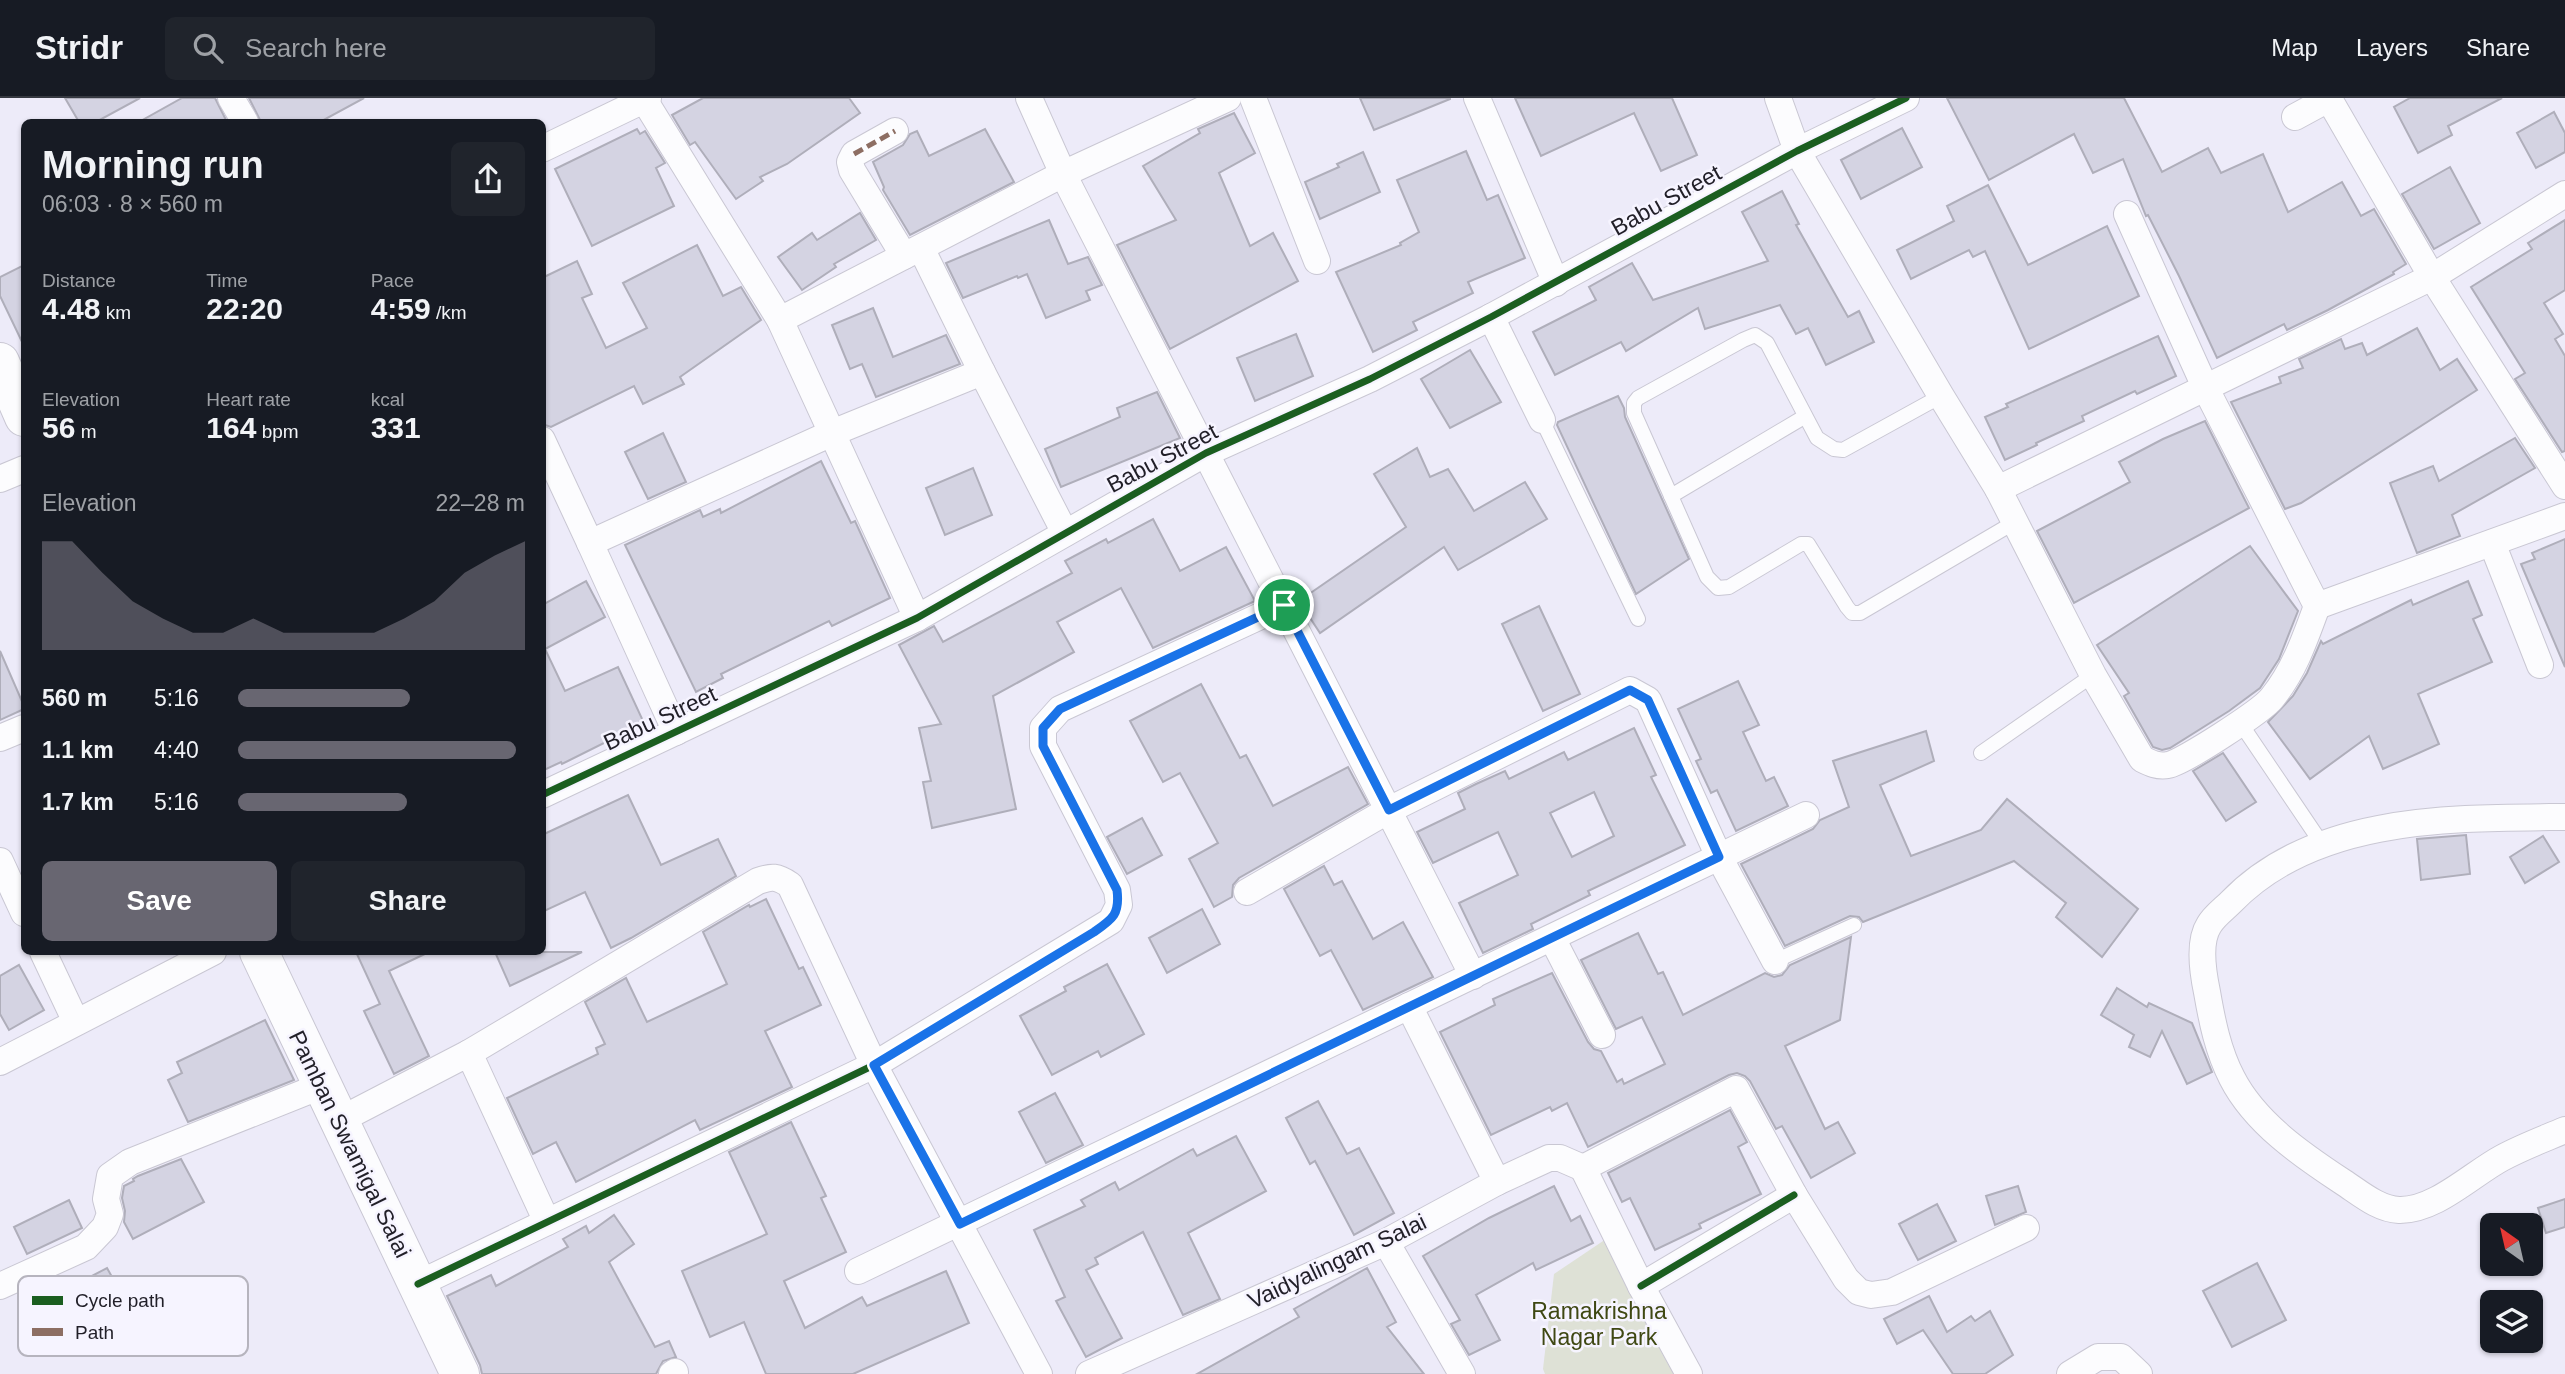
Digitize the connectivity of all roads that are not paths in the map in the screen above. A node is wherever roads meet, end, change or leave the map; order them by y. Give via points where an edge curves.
1 (231, 98) edge
2 (1030, 98) edge
3 (1228, 98) edge
4 (1253, 98) edge
5 (1478, 98) edge
6 (1778, 98) edge
7 (1906, 98) edge
8 (2329, 98) edge
9 (645, 99) edge
10 (2295, 117) dead end
11 (243, 119) edge
12 (895, 131) dead end
13 (546, 147) edge
14 (1797, 151) junction
15 (1063, 174) junction
16 (2565, 194) edge
17 (2127, 214) dead end
18 (912, 252) junction
19 (1317, 261) dead end
20 (2432, 277) junction
21 (1556, 283) junction
22 (1491, 317) junction
23 (780, 320) junction
24 (0, 362) edge
25 (982, 372) junction
26 (2204, 387) junction
27 (1941, 396) junction
28 (21, 405) edge
29 (1804, 417) junction
30 (1542, 420) joint
31 (832, 433) junction
32 (546, 449) edge
33 (1206, 453) junction
34 (21, 470) edge
35 (0, 479) edge
36 (2565, 486) edge
37 (1998, 489) junction
38 (1671, 496) junction
39 (2565, 516) edge
40 (2015, 522) junction
41 (1065, 533) junction
42 (2492, 543) junction
43 (590, 544) junction
44 (1284, 605) junction
45 (2317, 606) junction
46 (917, 618) junction
47 (1638, 619) dead end
48 (2540, 665) dead end
49 (2093, 675) junction
50 (2241, 724) junction
51 (21, 729) edge
52 (676, 732) junction
53 (0, 738) edge
54 (1981, 753) dead end
55 (546, 793) edge
56 (1389, 810) junction
57 (1806, 815) dead end
58 (2565, 817) edge
59 (2322, 844) junction
60 (1719, 857) junction
61 (0, 861) edge
62 (1247, 892) dead end
63 (21, 906) edge
64 (1854, 925) dead end
65 (1552, 937) junction
66 (44, 955) edge
67 (207, 955) edge
68 (259, 955) edge
69 (1775, 961) joint
70 (1473, 976) junction
71 (1409, 1006) junction
72 (76, 1022) junction
73 (1602, 1035) dead end
74 (469, 1053) junction
75 (0, 1062) edge
76 (874, 1065) junction
77 (321, 1086) junction
78 (338, 1121) junction
79 (2565, 1130) edge
80 (1583, 1168) junction
81 (1497, 1182) junction
82 (1794, 1195) junction
83 (547, 1222) junction
84 (960, 1224) junction
85 (2026, 1228) dead end
86 (1386, 1242) junction
87 (859, 1271) dead end
88 (22, 1276) edge
89 (18, 1278) edge
90 (418, 1284) junction
91 (0, 1286) edge
92 (1641, 1286) junction
93 (460, 1374) edge
94 (1039, 1374) edge
95 (1089, 1374) edge
96 (1462, 1374) edge
97 (1689, 1374) edge
98 (2070, 1374) edge
99 (2139, 1374) edge

1 - 11 street
2 - 15 street
3 - 15 street
4 - 19 street
5 - 21 street
6 - 14 street
7 - 14 street, Babu Street
8 - 10 street
8 - 20 street
9 - 13 street
9 - 23 street
12 - 18 street via 854,154 850,162
14 - 21 street, Babu Street
14 - 27 street
15 - 18 street
15 - 33 street
16 - 20 street
17 - 26 street
18 - 23 street
18 - 25 street
20 - 26 street
20 - 36 street
21 - 22 street, Babu Street
22 - 30 street
22 - 33 street, Babu Street via 1358,385
23 - 31 street
24 - 28 street
25 - 31 street
25 - 41 street
26 - 37 street
26 - 45 street
27 - 29 lane via 1843,450 1825,445
27 - 37 street
29 - 38 lane
29 - 38 lane via 1766,343 1755,335 1644,395 1634,403 1634,413
30 - 47 lane
31 - 43 street
31 - 46 street
32 - 43 street
33 - 41 street, Babu Street
33 - 44 street
34 - 35 street
37 - 40 street
38 - 40 lane via 1707,577 1718,588 1729,587 1808,544 1852,613 1860,613
39 - 42 street
40 - 49 street
41 - 46 street, Babu Street
42 - 45 street
42 - 48 street
43 - 52 street
44 - 56 street
44 - 76 street via 1060,709 1050,719 1043,728 1043,746 1117,890 1119,905 1111,921
45 - 50 street via 2286,678 2271,701
46 - 52 street, Babu Street
49 - 50 street via 2136,752 2152,764 2169,765
49 - 54 lane
50 - 59 lane
51 - 53 street
52 - 55 street, Babu Street
56 - 60 street via 1630,690 1648,700
56 - 62 street
56 - 70 street
57 - 60 street
58 - 59 street via 2454,818 2344,836
59 - 79 street via 2300,852 2247,885 2208,926 2201,962 2215,1034 2232,1079 2258,1113 2326,1171 2384,1208 2399,1210 2420,1207 2502,1158
60 - 65 street
60 - 69 street
61 - 63 street
64 - 69 lane
65 - 70 street
65 - 73 street
66 - 72 street
67 - 72 street
68 - 77 street, Pamban Swamigal Salai
70 - 71 street
71 - 81 street
71 - 84 street
72 - 75 street
74 - 76 street via 772,876 790,885
74 - 78 street
74 - 83 street
76 - 83 street
76 - 84 street
77 - 78 street, Pamban Swamigal Salai
77 - 88 street via 130,1162 110,1176 106,1199 110,1214 97,1237 86,1247
78 - 90 street, Pamban Swamigal Salai
80 - 81 street, Vaidyalingam Salai via 1549,1158
80 - 82 street via 1736,1089
80 - 92 street
81 - 86 street, Vaidyalingam Salai
82 - 85 street via 1846,1279 1859,1292 1871,1295 1892,1292
82 - 92 street
83 - 90 street
84 - 87 street
84 - 94 street
86 - 95 street, Vaidyalingam Salai
86 - 96 street
89 - 91 street
90 - 93 street, Pamban Swamigal Salai
92 - 97 street
98 - 99 street via 2098,1357 2121,1357

